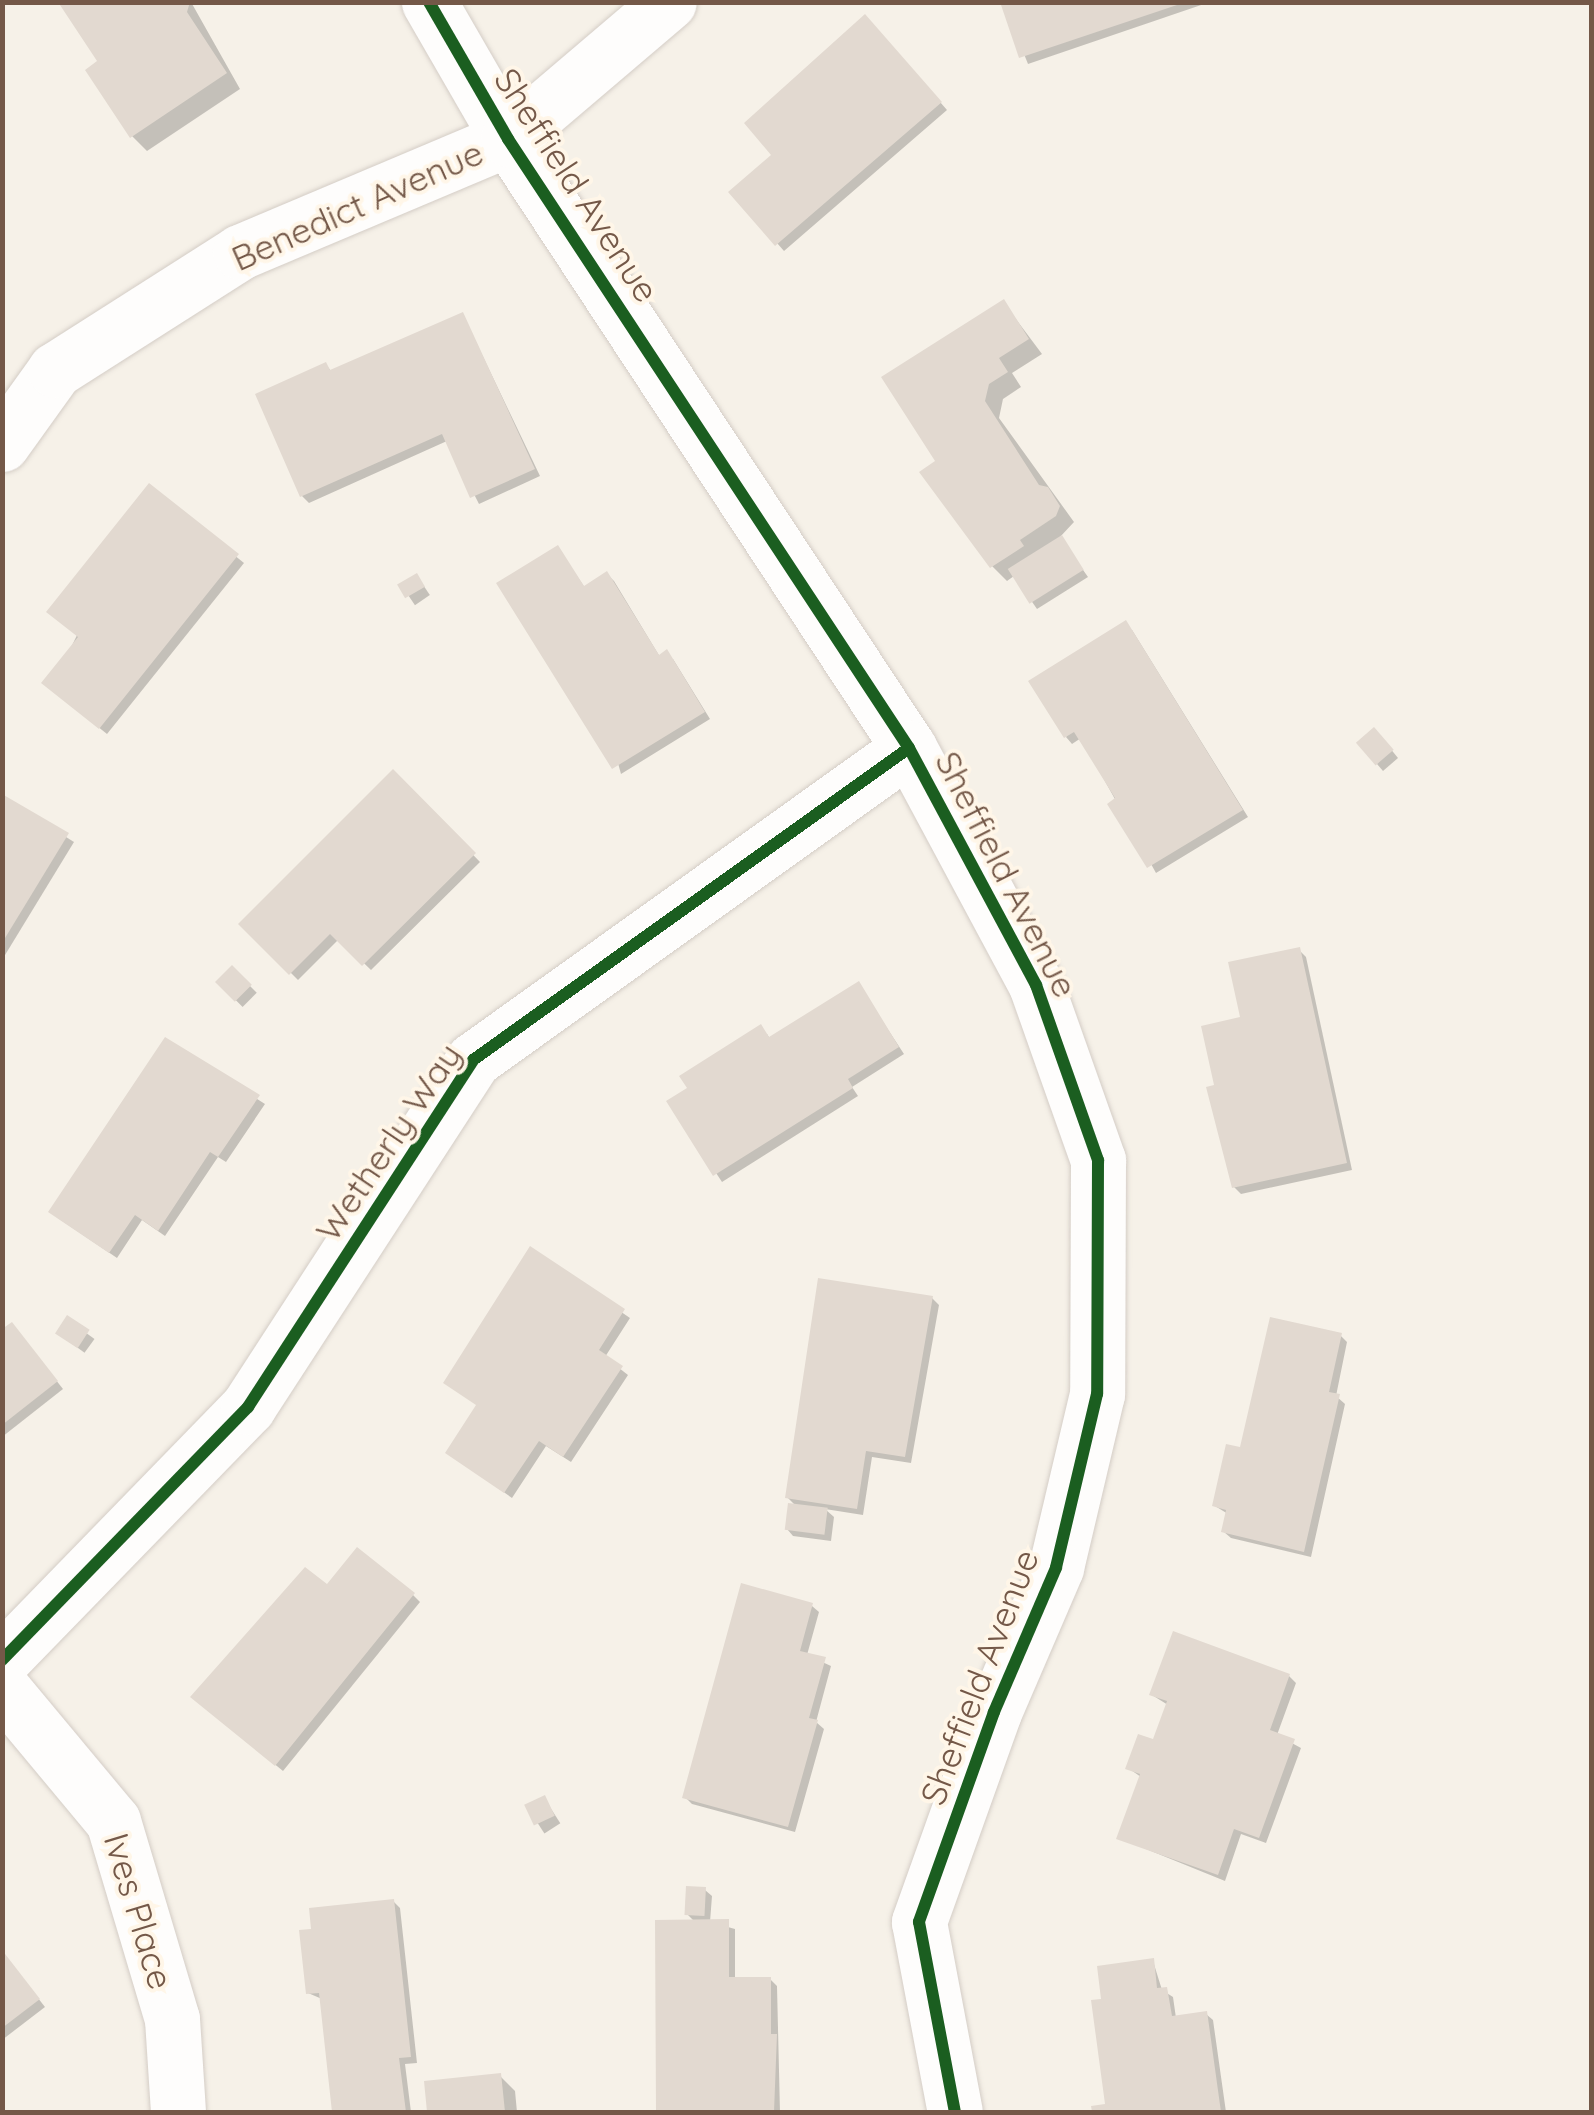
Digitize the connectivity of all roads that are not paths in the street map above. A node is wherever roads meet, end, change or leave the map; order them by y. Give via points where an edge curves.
1 (429, 2) edge
2 (670, 2) edge
3 (508, 138) junction
4 (2, 444) edge
5 (909, 748) junction
6 (2, 1660) edge
7 (2, 1688) edge
8 (178, 2112) edge
9 (955, 2112) edge

1 - 3 street, Sheffield Avenue
2 - 3 street, Benedict Avenue
3 - 4 street, Benedict Avenue via 240,252 56,370
3 - 5 street, Sheffield Avenue
5 - 6 street, Wetherly Way via 474,1060 248,1407
5 - 9 street, Sheffield Avenue via 1036,985 1098,1160 1098,1394 1056,1568 994,1712 919,1922
7 - 8 street, Ives Place via 113,1822 172,2018

